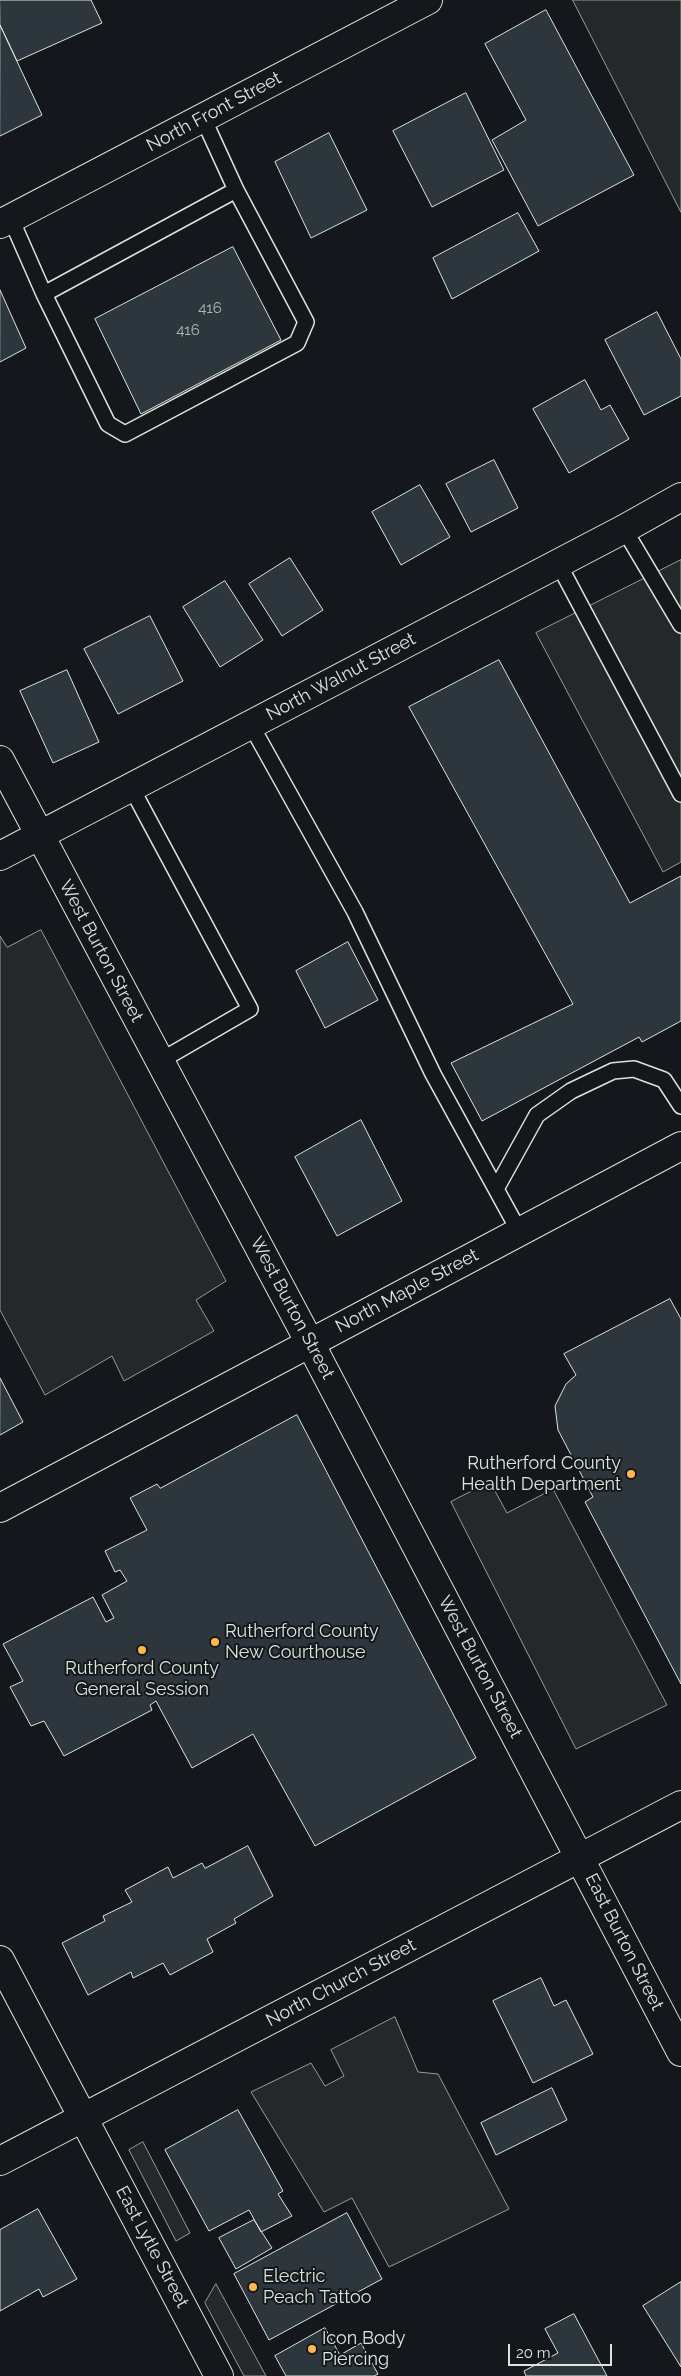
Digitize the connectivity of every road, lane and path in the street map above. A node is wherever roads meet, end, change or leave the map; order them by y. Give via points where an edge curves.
1 (428, 0) edge
2 (203, 118) junction
3 (236, 190) junction
4 (6, 222) edge
5 (44, 294) junction
6 (681, 496) edge
7 (624, 529) junction
8 (558, 563) junction
9 (681, 625) edge
10 (251, 725) junction
11 (0, 760) edge
12 (131, 787) junction
13 (681, 794) edge
14 (40, 835) junction
15 (0, 856) edge
16 (160, 1061) junction
17 (681, 1106) edge
18 (681, 1146) edge
19 (496, 1189) junction
20 (520, 1231) junction
21 (310, 1343) junction
22 (0, 1508) edge
23 (681, 1805) edge
24 (580, 1858) junction
25 (0, 1960) edge
26 (681, 2052) edge
27 (85, 2118) junction
28 (0, 2161) edge
29 (219, 2376) edge

1 - 2 street, North Front Street
2 - 3 lane
2 - 4 street, North Front Street
3 - 5 lane
3 - 5 lane via 306,322 298,343 125,434 108,424
4 - 5 lane
6 - 7 street, North Walnut Street
7 - 8 street, North Walnut Street
7 - 9 lane
8 - 10 street, North Walnut Street
8 - 13 lane
10 - 12 street, North Walnut Street
10 - 19 lane via 355,912 433,1074
11 - 14 street, West Burton Street
12 - 14 street, North Walnut Street
12 - 16 lane via 250,1009
14 - 15 street, North Walnut Street
14 - 16 street, West Burton Street
16 - 21 street, West Burton Street
17 - 19 lane via 664,1080 634,1069 613,1071 572,1091 537,1115
18 - 20 street, North Maple Street
19 - 20 lane
20 - 21 street, North Maple Street
21 - 22 street, North Maple Street
21 - 24 street, West Burton Street
23 - 24 street, North Church Street
24 - 26 street, East Burton Street
24 - 27 street, North Church Street
25 - 27 street, East Lytle Street
27 - 28 street, North Church Street
27 - 29 street, East Lytle Street

